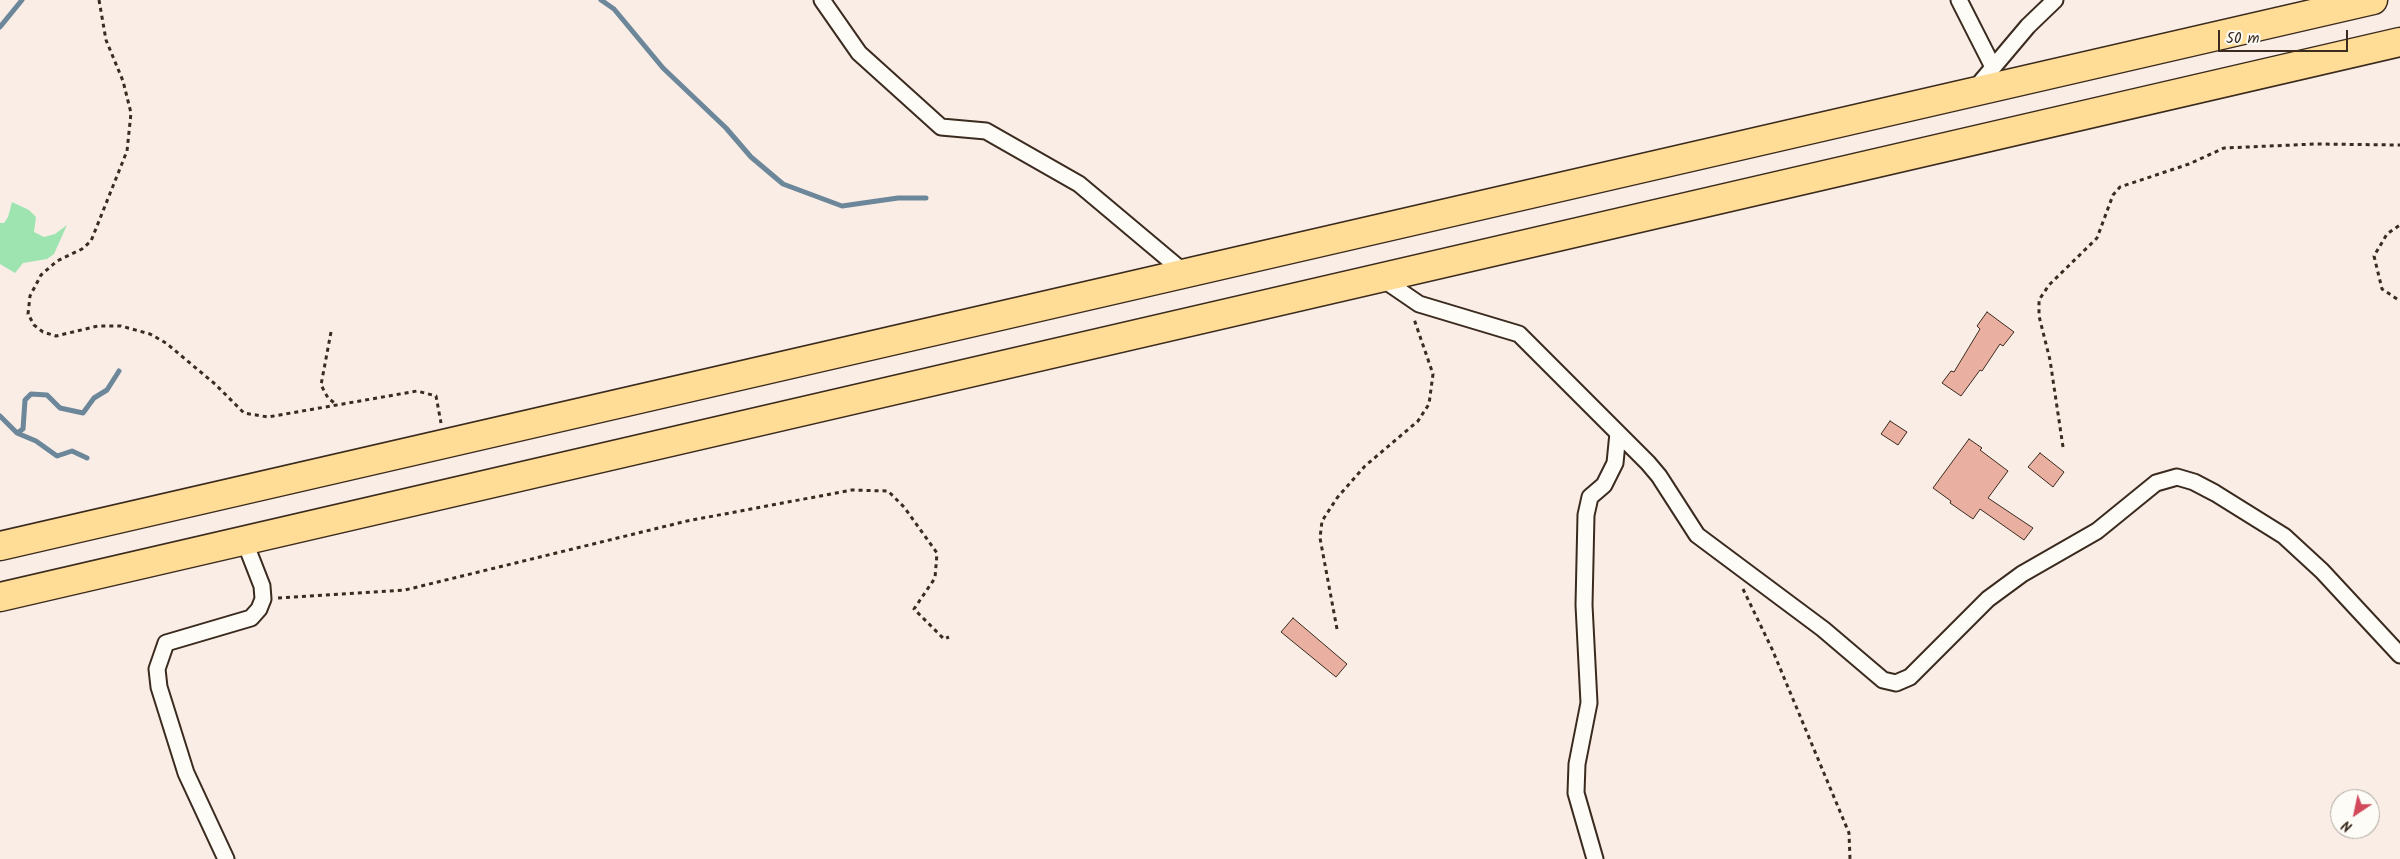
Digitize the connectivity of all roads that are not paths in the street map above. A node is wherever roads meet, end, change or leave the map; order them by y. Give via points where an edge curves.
1 (1959, 0) edge
2 (2055, 0) edge
3 (2373, 0) edge
4 (823, 1) edge
5 (2400, 42) edge
6 (1993, 67) junction
7 (1972, 92) junction
8 (1186, 273) junction
9 (1381, 278) junction
10 (1618, 433) junction
11 (244, 540) junction
12 (0, 546) edge
13 (0, 597) edge
14 (2400, 655) edge
15 (226, 859) edge
16 (1595, 859) edge

1 - 6 street
2 - 6 street
3 - 7 highway
4 - 8 street via 858,53 941,127 986,131 1079,184
5 - 9 highway
6 - 7 street
7 - 8 highway
8 - 12 highway
9 - 10 street via 1419,304 1519,334
9 - 11 highway
10 - 14 street via 1659,476 1697,535 1823,629 1883,680 1896,683 1910,677 1988,599 2022,574 2097,531 2156,483 2177,477 2215,493 2284,536 2322,571
10 - 16 street via 1615,463 1604,485 1590,498 1586,515 1584,605 1589,703 1577,764 1576,793
11 - 13 highway
11 - 15 street via 262,586 263,598 259,609 251,618 166,643 157,669 186,773

